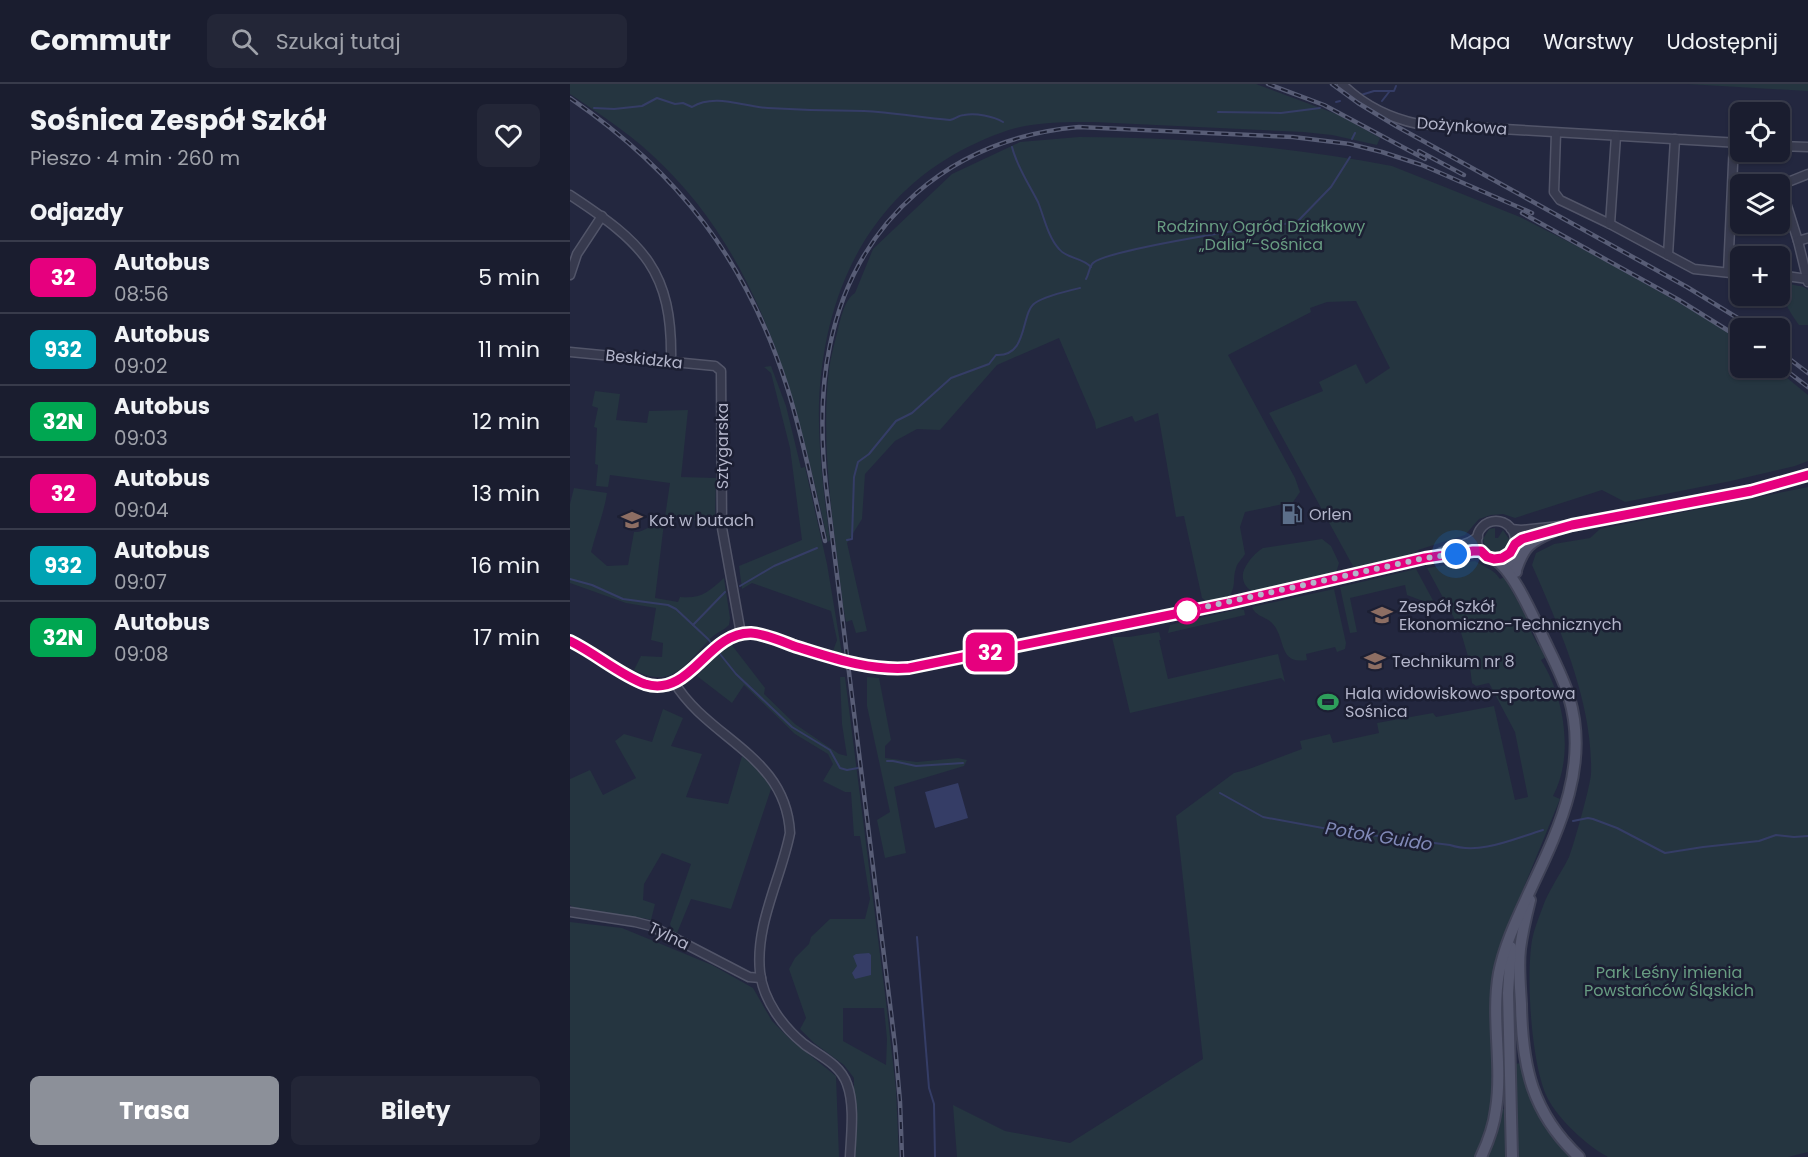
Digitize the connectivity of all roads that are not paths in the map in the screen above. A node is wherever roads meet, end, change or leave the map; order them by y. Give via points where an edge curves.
1 (1342, 84) edge
2 (1556, 133) junction
3 (1616, 136) junction
4 (1675, 140) junction
5 (1730, 143) edge
6 (1790, 146) edge
7 (1808, 147) edge
8 (1736, 162) edge
9 (1808, 174) edge
10 (570, 195) edge
11 (602, 216) junction
12 (1610, 224) junction
13 (1808, 238) edge
14 (1798, 241) junction
15 (1668, 255) junction
16 (1728, 272) joint
17 (570, 275) edge
18 (1790, 277) edge
19 (1807, 280) edge
20 (570, 352) edge
21 (671, 362) junction
22 (718, 367) joint
23 (1808, 475) edge
24 (1572, 525) junction
25 (1511, 529) junction
26 (1552, 532) junction
27 (1478, 537) junction
28 (1512, 548) junction
29 (1481, 551) junction
30 (1425, 558) junction
31 (1494, 559) junction
32 (1516, 570) junction
33 (1523, 595) junction
34 (741, 634) junction
35 (570, 641) edge
36 (674, 682) junction
37 (1533, 885) junction
38 (570, 912) edge
39 (1512, 934) junction
40 (761, 978) junction
41 (850, 1157) edge
42 (1481, 1157) edge
43 (1512, 1157) edge
44 (1579, 1157) edge

1 - 2 street, Dożynkowa via 1376,109 1408,122
2 - 3 street, Dożynkowa
2 - 12 street via 1556,196
3 - 4 street, Dożynkowa
3 - 12 street
4 - 5 street, Dożynkowa
4 - 15 street
6 - 7 street
8 - 16 street, Dożynkowa
9 - 14 street via 1781,187
10 - 11 street
11 - 17 street via 577,254
11 - 21 street via 637,246 652,266 668,307
12 - 15 street
13 - 14 street
14 - 19 street
15 - 16 street via 1698,271
18 - 19 street
20 - 21 street, Beskidzka
21 - 22 street, Beskidzka
22 - 34 street, Sztygarska via 723,375 722,528
23 - 24 street via 1751,491
24 - 25 street
24 - 26 street
25 - 27 street via 1494,522 1483,527
25 - 28 street
26 - 28 street via 1522,539
26 - 32 main road via 1525,548
27 - 29 street
27 - 30 street
28 - 31 street via 1502,558
28 - 32 main road via 1510,558
29 - 30 street
29 - 31 street
30 - 34 street via 1229,603 909,668 847,663 767,637
31 - 33 main road
32 - 33 main road
33 - 37 main road via 1565,685 1576,739 1574,773 1566,805
34 - 36 street via 719,643
35 - 36 street via 648,685
36 - 40 street via 684,697 770,775 786,808 790,833 762,933
37 - 39 main road
37 - 44 main road via 1520,952 1523,1053 1541,1109 1561,1140
38 - 40 street, Tylna via 644,924 749,977
39 - 42 main road via 1497,988 1496,1109
39 - 43 main road via 1508,993
40 - 41 street via 786,1027 833,1064 845,1079 850,1102

